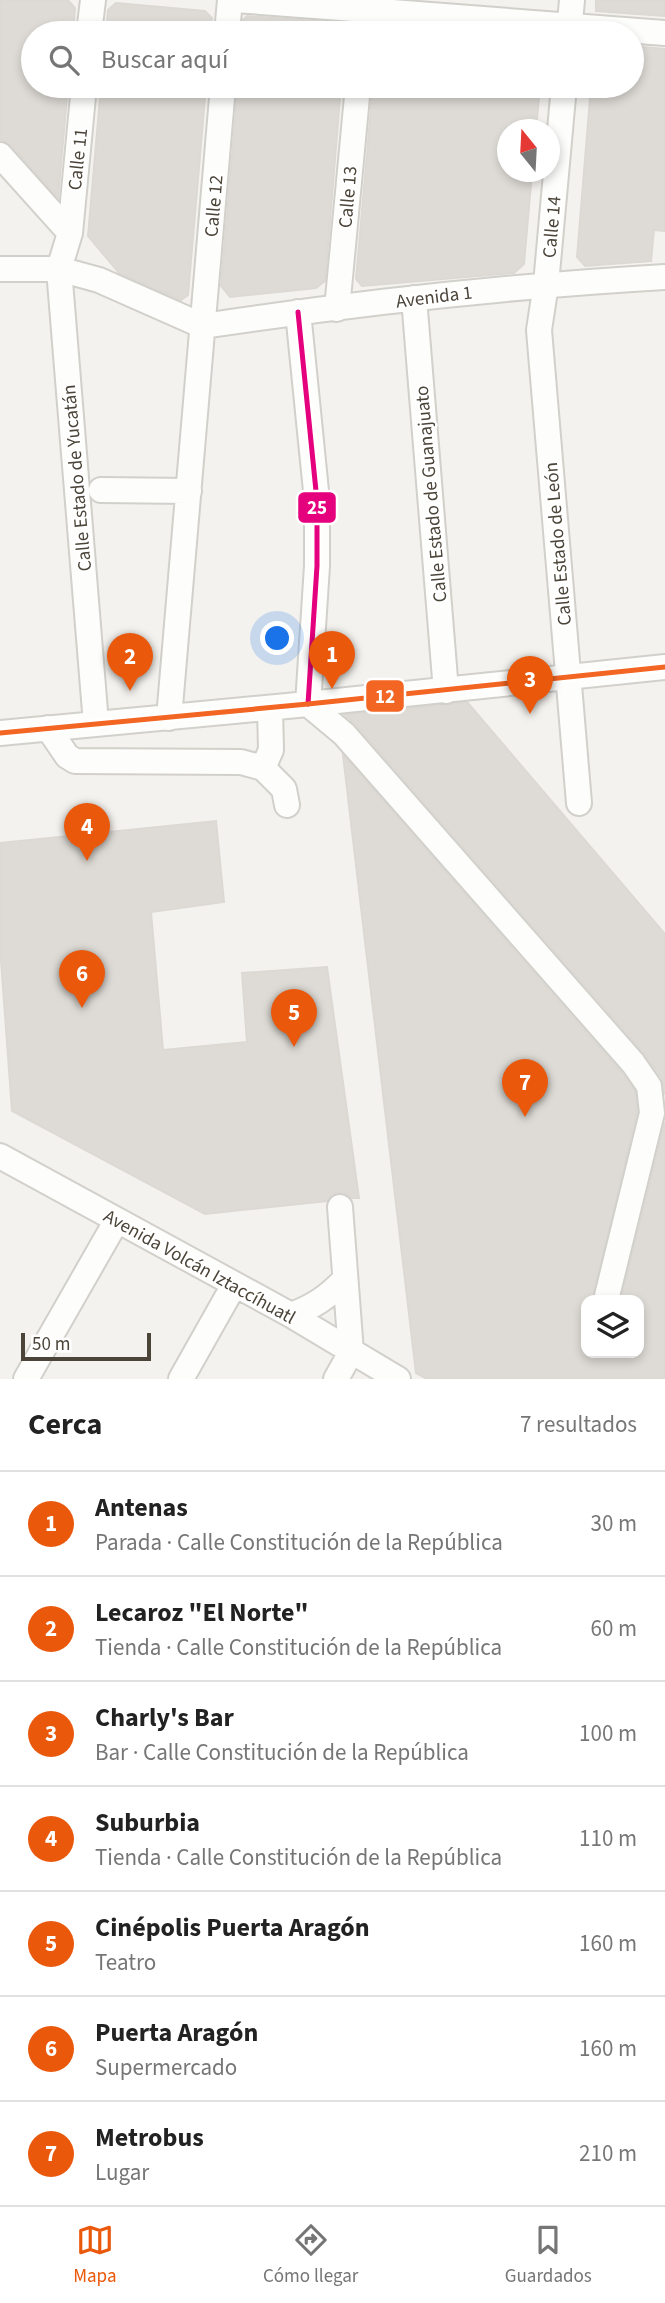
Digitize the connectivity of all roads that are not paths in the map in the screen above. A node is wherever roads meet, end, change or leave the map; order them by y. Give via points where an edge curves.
1 (93, 0) edge
2 (230, 0) edge
3 (236, 0) edge
4 (572, 0) edge
5 (365, 14) edge
6 (90, 21) edge
7 (228, 21) edge
8 (460, 21) edge
9 (570, 21) edge
10 (644, 32) edge
11 (665, 33) edge
12 (83, 98) edge
13 (222, 98) edge
14 (357, 98) edge
15 (563, 98) edge
16 (0, 155) edge
17 (70, 233) junction
18 (59, 268) junction
19 (0, 270) edge
20 (665, 277) edge
21 (546, 284) junction
22 (414, 298) junction
23 (337, 309) junction
24 (298, 312) junction
25 (203, 326) junction
26 (101, 490) dead end
27 (189, 491) junction
28 (665, 667) edge
29 (568, 675) junction
30 (446, 691) junction
31 (308, 705) junction
32 (270, 708) junction
33 (169, 718) junction
34 (96, 724) junction
35 (48, 728) junction
36 (0, 733) edge
37 (263, 768) junction
38 (579, 803) dead end
39 (287, 805) dead end
40 (0, 1156) edge
41 (340, 1207) dead end
42 (117, 1220) junction
43 (344, 1280) junction
44 (234, 1285) junction
45 (607, 1295) edge
46 (290, 1315) junction
47 (351, 1352) junction
48 (26, 1379) edge
49 (181, 1379) edge
50 (336, 1379) edge
51 (398, 1379) edge

1 - 6 street
2 - 7 street
3 - 5 street
4 - 9 street
5 - 8 street
10 - 11 street
12 - 17 street, Calle 11
13 - 25 street, Calle 12
14 - 23 street, Calle 13
15 - 21 street, Calle 14
16 - 17 street
17 - 18 street, Calle Estado de Yucatán
18 - 19 street
18 - 25 street via 99,280
18 - 34 street, Calle Estado de Yucatán
20 - 21 street, Avenida 1
21 - 22 street, Avenida 1
21 - 29 street, Calle Estado de León via 539,330
22 - 23 street, Avenida 1
22 - 30 street, Calle Estado de Guanajuato
23 - 24 street, Avenida 1
24 - 25 street, Avenida 1
24 - 31 street via 317,501
25 - 27 street
26 - 27 street
27 - 33 street
28 - 29 street
29 - 30 street
29 - 38 street, Calle Estado de León
30 - 31 street
31 - 32 street
31 - 45 street via 353,745 649,1086 652,1113
32 - 33 street
32 - 37 street via 271,750
33 - 34 street
34 - 35 street
35 - 36 street
35 - 37 street via 75,761 241,762
37 - 39 street via 284,789
40 - 42 street, Avenida Volcán Iztaccíhuatl
41 - 43 street
42 - 44 street, Avenida Volcán Iztaccíhuatl
42 - 48 street
43 - 46 street via 320,1302
43 - 47 street
44 - 46 street, Avenida Volcán Iztaccíhuatl
44 - 49 street
46 - 47 street, Avenida Volcán Iztaccíhuatl
47 - 50 street
47 - 51 street, Avenida Volcán Iztaccíhuatl

